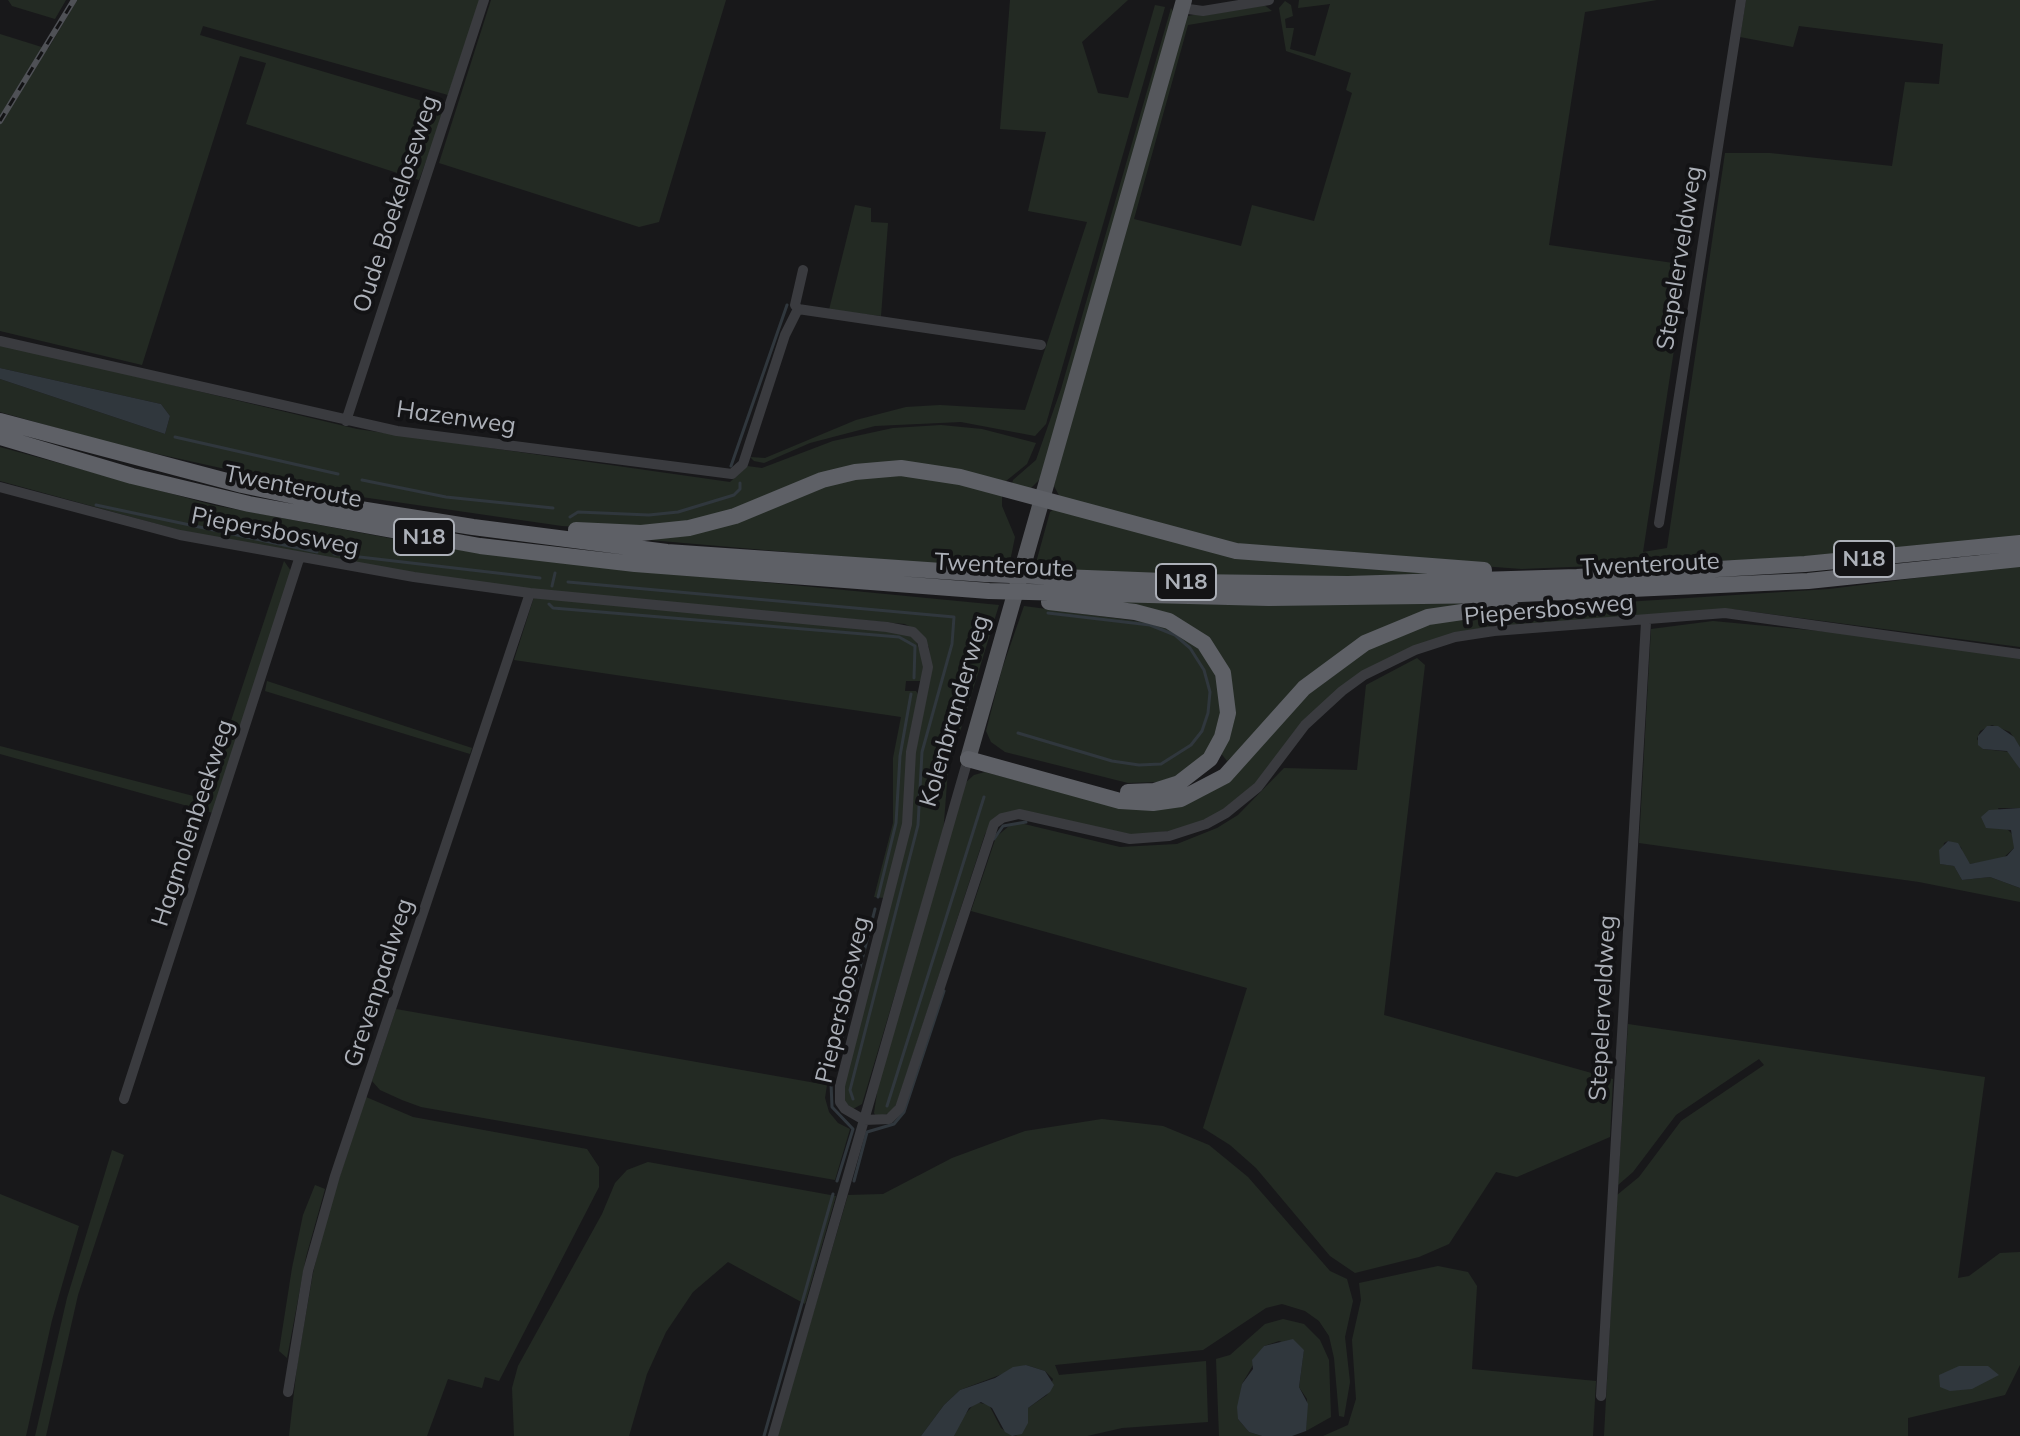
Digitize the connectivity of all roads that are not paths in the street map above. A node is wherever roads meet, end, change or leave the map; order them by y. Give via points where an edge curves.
1 (484, 0) edge
2 (1269, 0) edge
3 (1741, 0) edge
4 (1183, 4) edge
5 (803, 270) dead end
6 (798, 309) junction
7 (0, 341) edge
8 (1041, 345) dead end
9 (0, 421) edge
10 (346, 421) junction
11 (0, 437) edge
12 (0, 487) edge
13 (1041, 500) junction
14 (1659, 523) dead end
15 (473, 527) junction
16 (2020, 543) edge
17 (299, 559) junction
18 (2020, 559) edge
19 (1577, 577) junction
20 (1650, 590) junction
21 (989, 591) junction
22 (530, 593) junction
23 (1646, 622) junction
24 (2020, 654) edge
25 (969, 754) junction
26 (124, 1099) dead end
27 (864, 1120) junction
28 (288, 1392) dead end
29 (1601, 1396) dead end
30 (773, 1436) edge

1 - 10 street, Oude Boekeloseweg
2 - 4 street via 1203,11
3 - 14 street, Stepelerveldweg
4 - 13 main road, Kolenbranderweg
5 - 6 street
6 - 8 street
6 - 10 street, Hazenweg via 743,464 732,474
7 - 10 street, Hazenweg
9 - 15 highway, Twenteroute / N18 via 242,485
11 - 21 highway, Twenteroute / N18 via 249,504 452,541 635,564
12 - 17 street, Piepersbosweg via 165,531
13 - 15 highway, N18 via 941,473 885,469 822,480 735,516 664,532
13 - 19 highway, N18 via 1236,551
13 - 25 main road, Kolenbranderweg
15 - 19 highway, Twenteroute / N18 via 667,552 1028,576 1348,584
16 - 19 highway, Twenteroute / N18 via 1805,564
17 - 22 street, Piepersbosweg
17 - 26 street, Hagmolenbeekweg
18 - 20 highway, Twenteroute / N18 via 1808,581
20 - 21 highway, Twenteroute / N18 via 1269,598
20 - 25 highway, N18 via 1449,612 1390,632 1321,674 1225,776 1181,799 1120,801
21 - 25 highway, N18 via 1135,612 1181,627 1204,643 1216,660 1226,684 1228,713 1217,749 1201,769 1154,791 1112,790
22 - 27 street, Piepersbosweg via 887,627 913,632 922,641 928,667 911,752 907,824 840,1086 840,1102
22 - 28 street, Grevenpaalweg via 335,1176 308,1271
23 - 24 street, Piepersbosweg via 1725,613
23 - 27 street, Piepersbosweg via 1494,631 1455,637 1388,661 1320,710 1242,802 1187,832 1130,839 1027,815 1002,818 988,838 900,1108 889,1119
23 - 29 street, Stepelerveldweg
25 - 27 street, Kolenbranderweg
27 - 30 street, Kolenbranderweg

